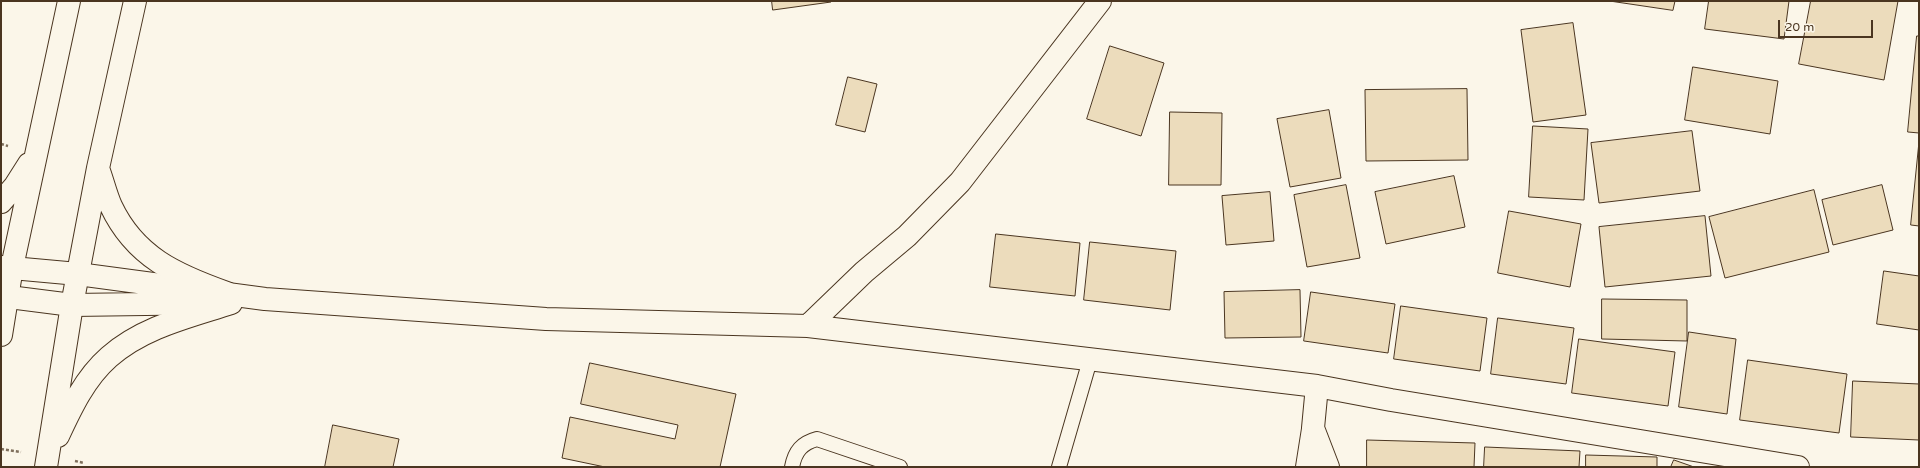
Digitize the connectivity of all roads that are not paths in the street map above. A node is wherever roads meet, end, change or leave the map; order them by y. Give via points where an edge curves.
1 (69, 1) edge
2 (135, 1) edge
3 (1100, 1) edge
4 (36, 153) junction
5 (98, 168) junction
6 (1, 202) edge
7 (6, 267) edge
8 (78, 274) junction
9 (4, 297) edge
10 (229, 298) junction
11 (72, 305) junction
12 (808, 326) junction
13 (1, 335) edge
14 (1090, 360) junction
15 (1317, 386) junction
16 (1313, 428) junction
17 (47, 462) edge
18 (792, 467) edge
19 (900, 467) edge
20 (1059, 467) edge
21 (1307, 467) edge
22 (1328, 467) edge
23 (1798, 467) edge

1 - 4 street
2 - 5 street
3 - 12 street via 960,182 907,236 864,272
4 - 6 street via 15,186
4 - 7 street
5 - 8 street
5 - 10 street via 110,204 124,229 139,246 166,267
7 - 8 street
7 - 9 street
8 - 10 street
8 - 11 street
9 - 11 street
9 - 13 street
10 - 11 street
10 - 12 street via 546,319
10 - 17 street via 160,326 109,357 91,376 74,402
11 - 17 street
12 - 14 street
14 - 15 street
14 - 20 lane
15 - 16 street
15 - 23 street
16 - 21 street
16 - 22 street
18 - 19 lane via 799,447 817,439

